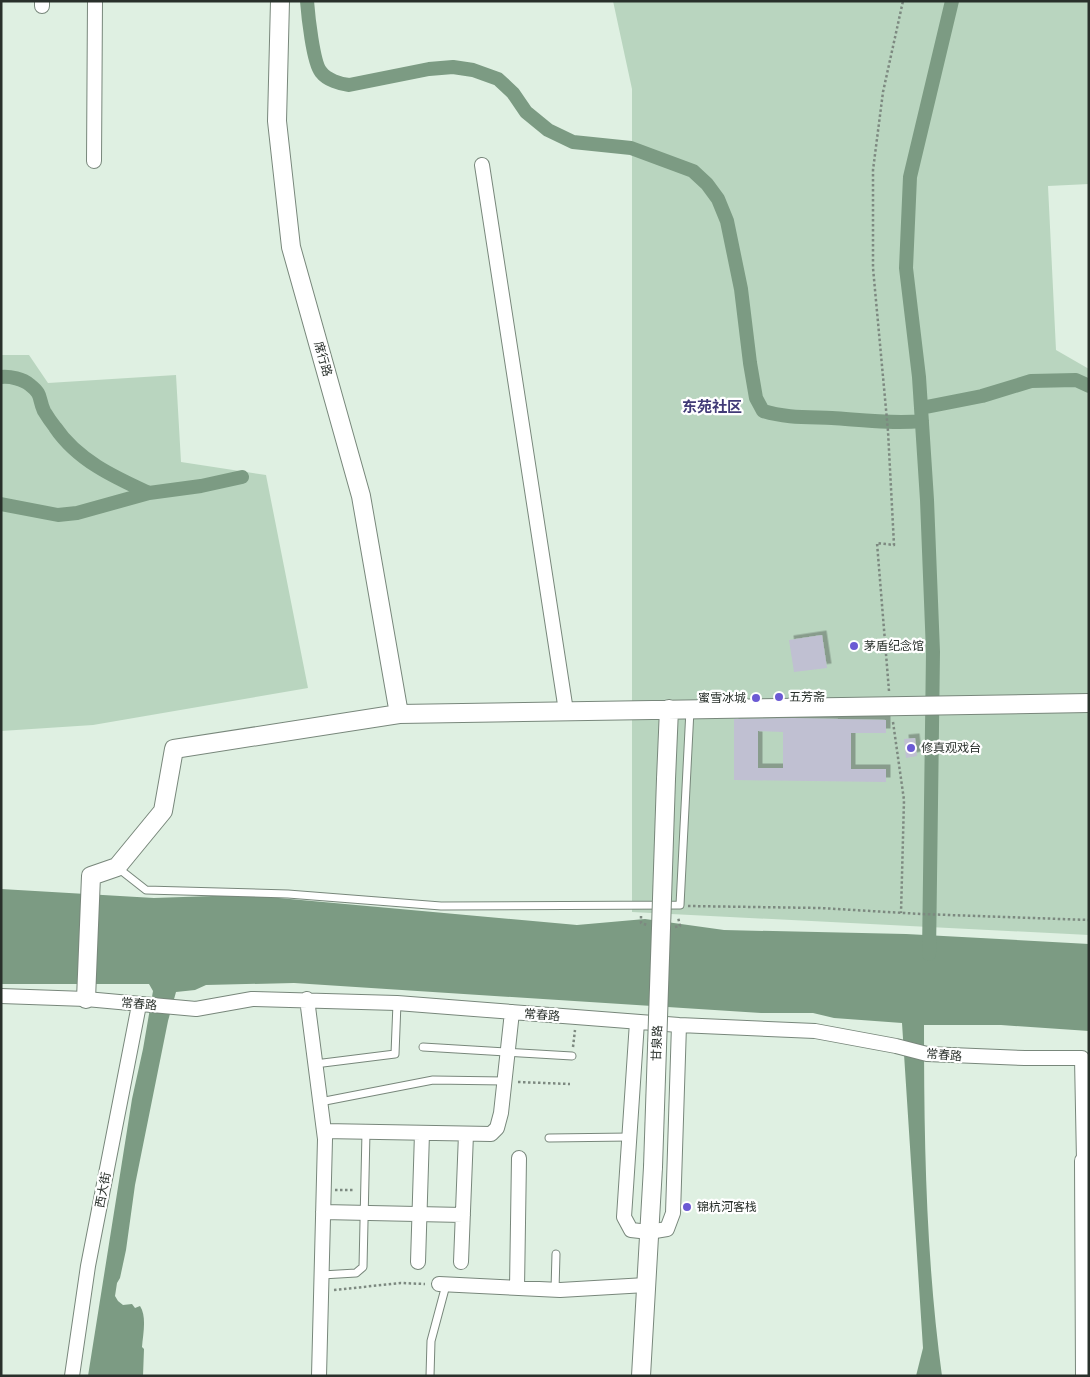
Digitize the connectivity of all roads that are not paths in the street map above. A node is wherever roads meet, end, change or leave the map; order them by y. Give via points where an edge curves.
1 (95, 1) edge
2 (280, 1) edge
3 (94, 161) dead end
4 (482, 165) dead end
5 (1089, 703) edge
6 (690, 709) junction
7 (669, 710) junction
8 (566, 711) junction
9 (399, 714) junction
10 (117, 868) junction
11 (1, 996) edge
12 (86, 1000) junction
13 (307, 1000) junction
14 (396, 1003) junction
15 (143, 1005) junction
16 (512, 1012) junction
17 (637, 1022) junction
18 (679, 1025) junction
19 (423, 1047) dead end
20 (508, 1052) junction
21 (572, 1056) road end
22 (1085, 1058) edge
23 (315, 1064) junction
24 (504, 1081) junction
25 (320, 1102) junction
26 (324, 1131) junction
27 (366, 1132) junction
28 (422, 1133) junction
29 (466, 1134) junction
30 (630, 1137) junction
31 (549, 1138) dead end
32 (519, 1158) dead end
33 (1084, 1161) joint
34 (323, 1212) junction
35 (364, 1213) junction
36 (419, 1214) junction
37 (462, 1215) junction
38 (649, 1232) junction
39 (556, 1254) dead end
40 (418, 1262) dead end
41 (461, 1262) dead end
42 (322, 1275) junction
43 (443, 1285) joint
44 (646, 1285) junction
45 (517, 1288) junction
46 (556, 1290) junction
47 (72, 1376) edge
48 (320, 1376) edge
49 (430, 1376) edge
50 (641, 1376) edge
51 (1085, 1376) edge

1 - 3 street
2 - 9 street, 席行路 via 277,121 291,247 361,496
4 - 8 street
5 - 6 street
6 - 7 street
6 - 10 lane via 680,905 441,906 288,894 146,890
7 - 8 street
7 - 38 street, 甘泉路, bridge
8 - 9 street
9 - 10 street via 174,749 164,811
10 - 12 street via 91,876
11 - 12 street, 常春路
12 - 15 street, 常春路
13 - 14 street, 常春路
13 - 15 street, 常春路 via 252,999 196,1009
13 - 23 street
14 - 16 street, 常春路
14 - 23 lane via 395,1054
15 - 47 street, 西大街 via 88,1266
16 - 17 street, 常春路
16 - 20 street
17 - 18 street, 常春路
17 - 30 street
18 - 22 street, 常春路 via 814,1031 927,1054
18 - 38 street via 673,1213 667,1229
19 - 20 lane
20 - 21 lane
20 - 24 street
22 - 33 street
23 - 25 street
24 - 25 lane via 433,1080
24 - 29 street via 497,1128 492,1134
25 - 26 street
26 - 27 street
26 - 34 street
27 - 28 street
27 - 35 lane
28 - 29 street
28 - 36 street
29 - 37 street
30 - 31 lane
30 - 38 street via 624,1217 631,1230
32 - 45 street
33 - 51 street
34 - 35 street
34 - 42 street
35 - 36 street
35 - 42 lane via 363,1267 356,1273
36 - 37 street
36 - 40 street
37 - 41 street
38 - 44 street, 甘泉路
39 - 46 lane
42 - 48 street
43 - 45 street
43 - 49 lane via 431,1341
44 - 46 street
44 - 50 street, 甘泉路
45 - 46 street

